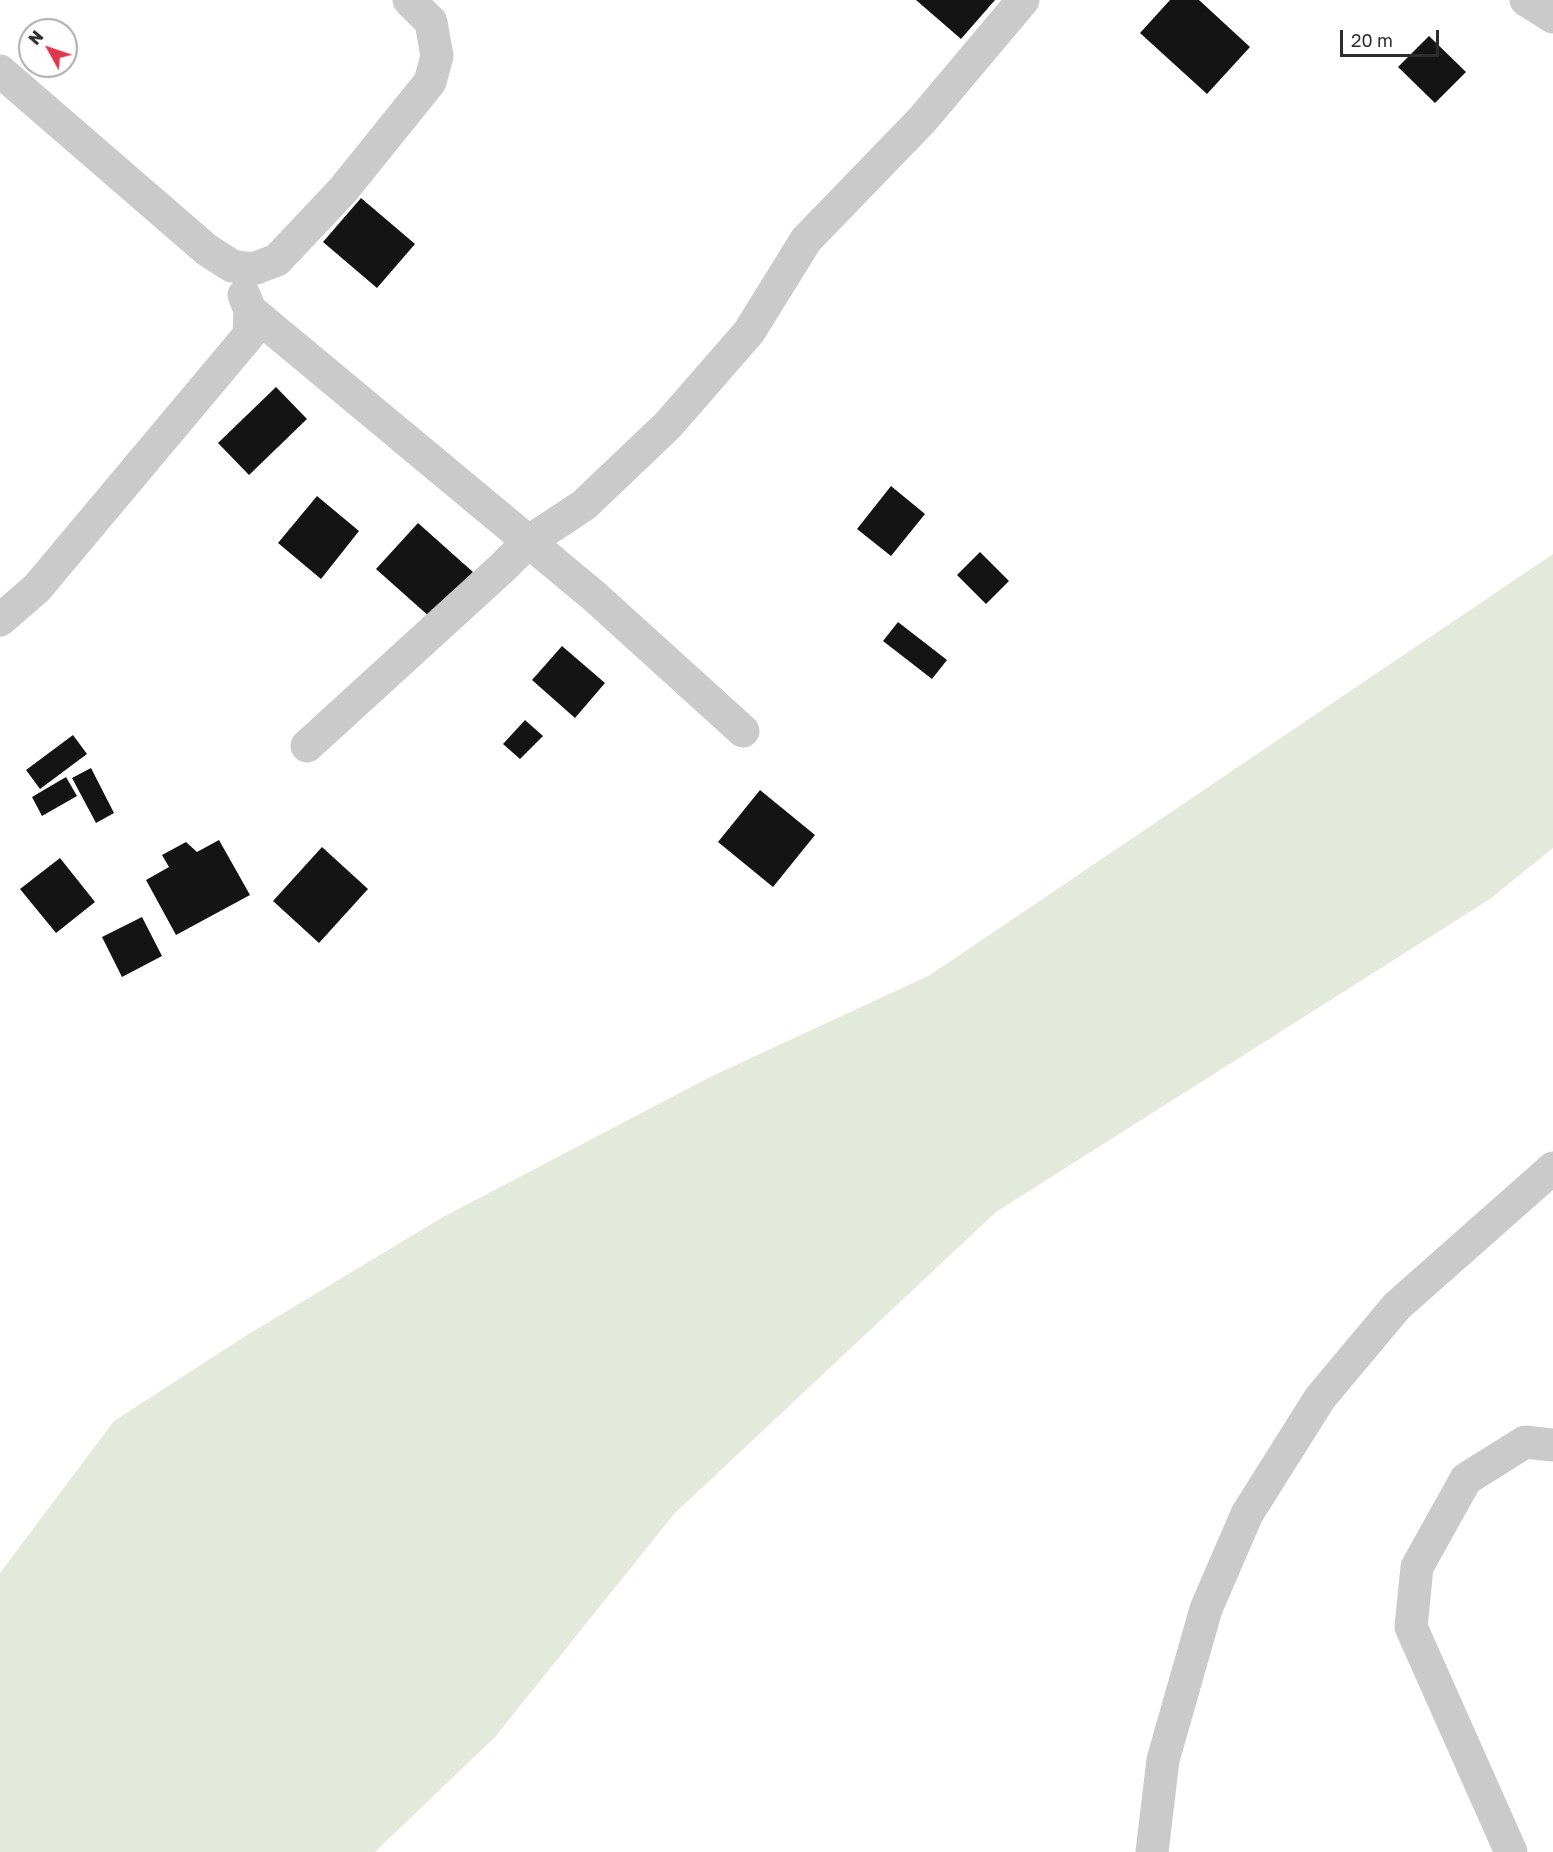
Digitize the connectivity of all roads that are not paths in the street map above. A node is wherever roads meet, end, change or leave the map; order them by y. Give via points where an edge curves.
1 (410, 0) edge
2 (1023, 0) edge
3 (1526, 0) edge
4 (1553, 17) edge
5 (0, 71) edge
6 (232, 266) junction
7 (250, 310) junction
8 (528, 542) junction
9 (0, 620) edge
10 (743, 731) dead end
11 (307, 746) dead end
12 (1553, 1168) edge
13 (1553, 1445) edge
14 (1152, 1852) edge
15 (1511, 1852) edge

1 - 6 street via 431,21 436,56 430,82 343,189 277,260 253,269
2 - 8 street via 922,120 806,240 749,332 668,425 584,505
3 - 4 street
5 - 6 street via 207,250
6 - 7 street
7 - 8 street
7 - 9 street via 249,335 37,588
8 - 10 street via 594,596
8 - 11 street
12 - 14 street via 1397,1306 1320,1398 1247,1515 1206,1609 1163,1760
13 - 15 street via 1526,1442 1466,1479 1417,1567 1411,1627

